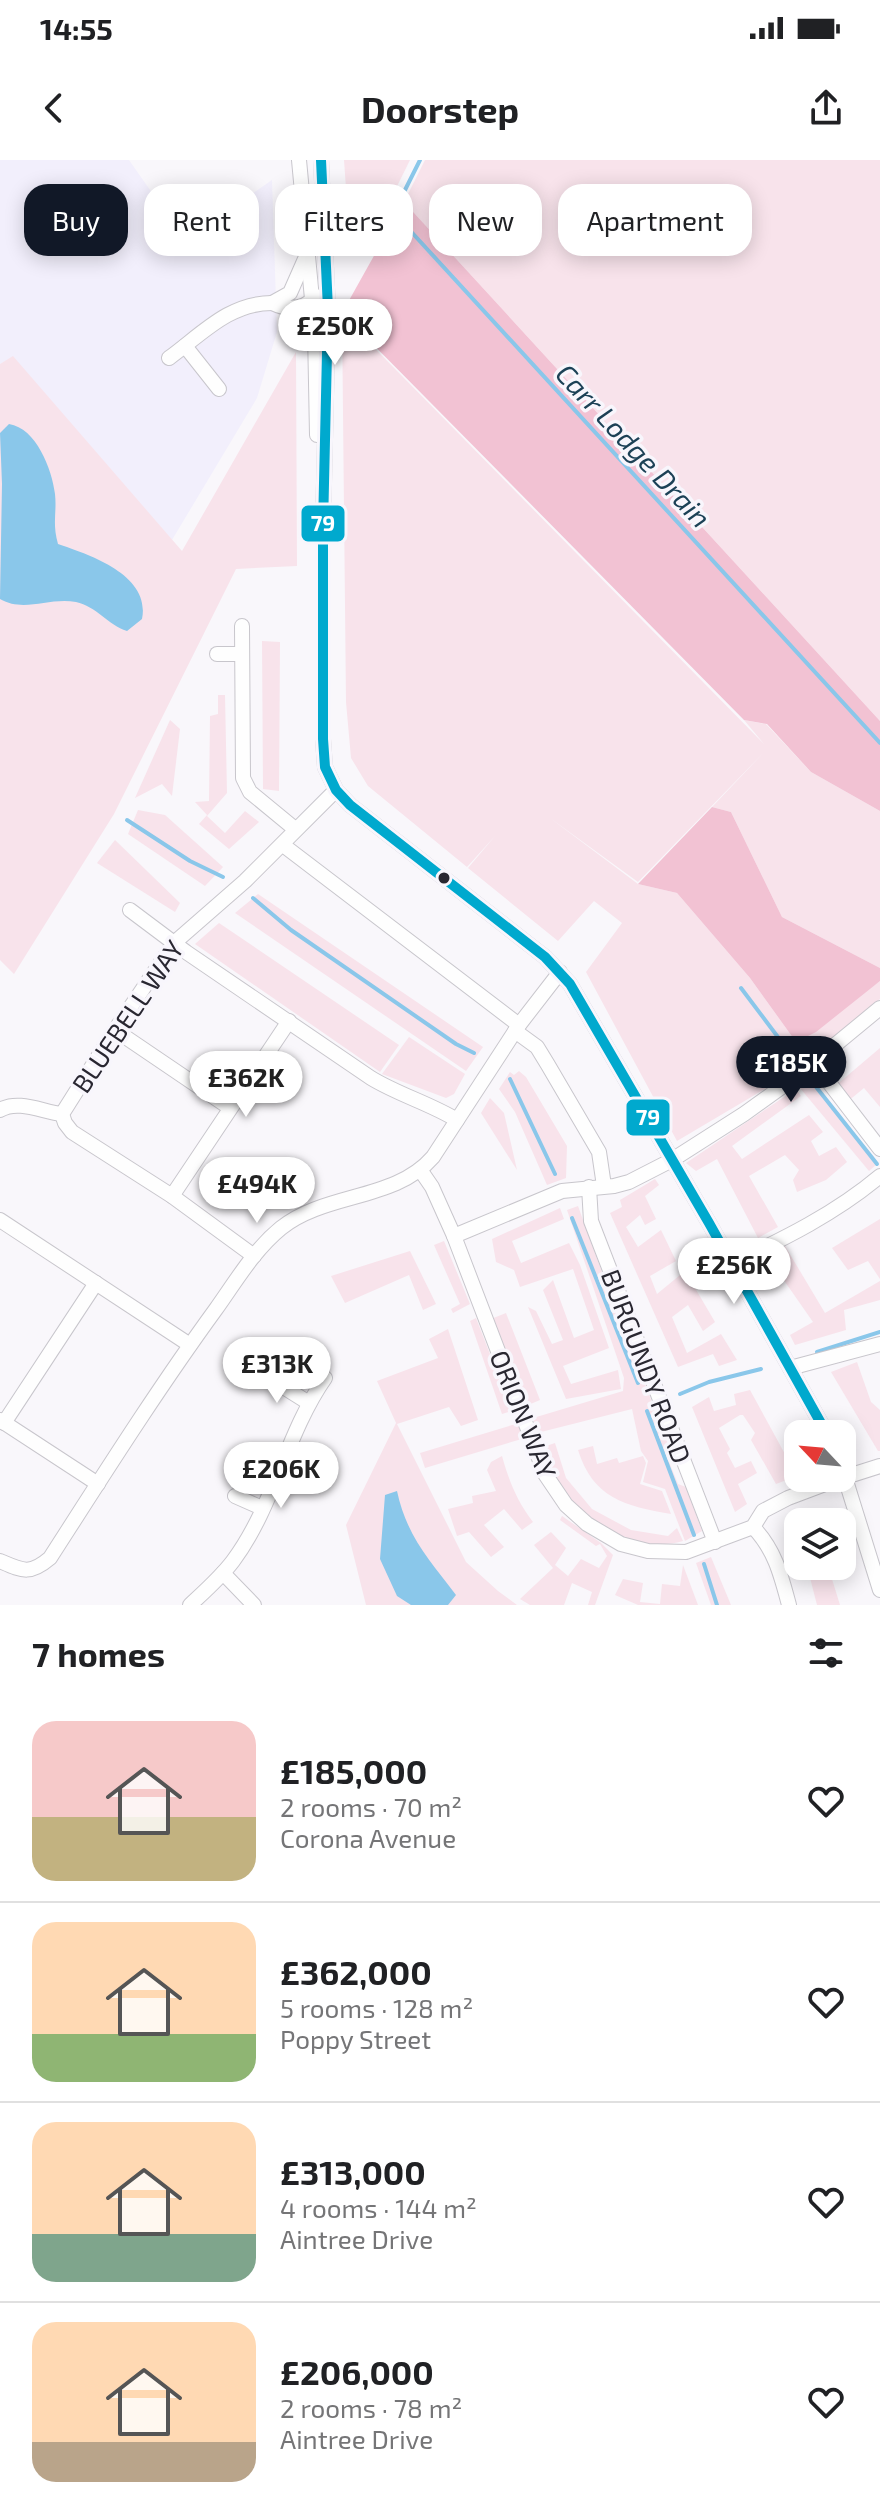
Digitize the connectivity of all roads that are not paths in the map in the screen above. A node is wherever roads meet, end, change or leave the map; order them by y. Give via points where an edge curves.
1 (299, 160) edge
2 (321, 160) edge
3 (301, 184) edge
4 (306, 256) edge
5 (307, 256) edge
6 (327, 270) junction
7 (312, 301) junction
8 (272, 303) junction
9 (219, 389) dead end
10 (323, 527) junction
11 (242, 626) dead end
12 (217, 654) dead end
13 (241, 654) junction
14 (336, 790) junction
15 (295, 829) junction
16 (283, 845) junction
17 (130, 910) dead end
18 (174, 943) junction
19 (560, 972) junction
20 (880, 1008) edge
21 (289, 1021) junction
22 (517, 1028) junction
23 (115, 1030) junction
24 (814, 1063) junction
25 (230, 1108) junction
26 (0, 1110) edge
27 (62, 1114) junction
28 (457, 1120) junction
29 (880, 1149) edge
30 (672, 1160) junction
31 (421, 1171) junction
32 (880, 1176) edge
33 (597, 1187) junction
34 (172, 1196) junction
35 (0, 1220) edge
36 (454, 1236) junction
37 (254, 1256) junction
38 (732, 1263) junction
39 (96, 1283) junction
40 (880, 1344) edge
41 (190, 1345) junction
42 (790, 1368) junction
43 (266, 1376) dead end
44 (325, 1378) dead end
45 (309, 1403) junction
46 (819, 1420) edge
47 (2, 1422) edge
48 (880, 1466) edge
49 (856, 1472) edge
50 (98, 1484) junction
51 (802, 1492) edge
52 (849, 1492) edge
53 (235, 1496) dead end
54 (262, 1508) junction
55 (753, 1527) junction
56 (715, 1542) junction
57 (0, 1561) edge
58 (877, 1572) edge
59 (223, 1573) junction
60 (880, 1590) edge
61 (190, 1605) edge
62 (254, 1605) edge
63 (789, 1605) edge

1 - 3 street
2 - 6 street
4 - 8 street via 290,293
5 - 7 street
6 - 7 street
6 - 10 street
7 - 8 street via 293,309
7 - 10 street
8 - 9 street via 233,311 174,350
10 - 14 street via 323,739 325,767
11 - 13 street
12 - 13 street
13 - 15 street via 243,778 250,792
14 - 15 street, BLUEBELL WAY
14 - 19 street
15 - 16 street, BLUEBELL WAY
16 - 18 street, BLUEBELL WAY
16 - 22 street, BURGUNDY ROAD
17 - 18 street
18 - 21 street
18 - 23 street, BLUEBELL WAY
19 - 22 street
19 - 30 street
20 - 24 street
21 - 25 street
21 - 28 street via 379,1083
22 - 28 street
22 - 33 street, BURGUNDY ROAD via 537,1047 599,1152
23 - 25 street
23 - 27 street, BLUEBELL WAY
24 - 29 street
24 - 30 street
25 - 34 street
26 - 27 street via 22,1105
27 - 34 street, BLUEBELL WAY via 72,1132
28 - 31 street
30 - 33 street via 629,1182
30 - 38 street
31 - 36 street, ORION WAY
31 - 37 street via 306,1212 280,1228
32 - 38 street via 833,1210
33 - 36 street via 562,1191
33 - 56 street, BURGUNDY ROAD via 591,1221
34 - 37 street, BLUEBELL WAY
35 - 39 street
36 - 56 street, ORION WAY via 545,1474 566,1505 621,1544 648,1551 686,1552
37 - 41 street
38 - 42 street
39 - 41 street
39 - 47 street
40 - 42 street
41 - 50 street
42 - 46 street
43 - 45 street
44 - 45 street
45 - 54 street
47 - 50 street
48 - 49 street, ORION WAY
50 - 57 street via 50,1558 36,1570
51 - 55 street, ORION WAY via 763,1511
52 - 58 street
53 - 54 street
54 - 59 street
55 - 56 street, ORION WAY
55 - 63 street via 776,1559
58 - 60 street
59 - 61 street
59 - 62 street

